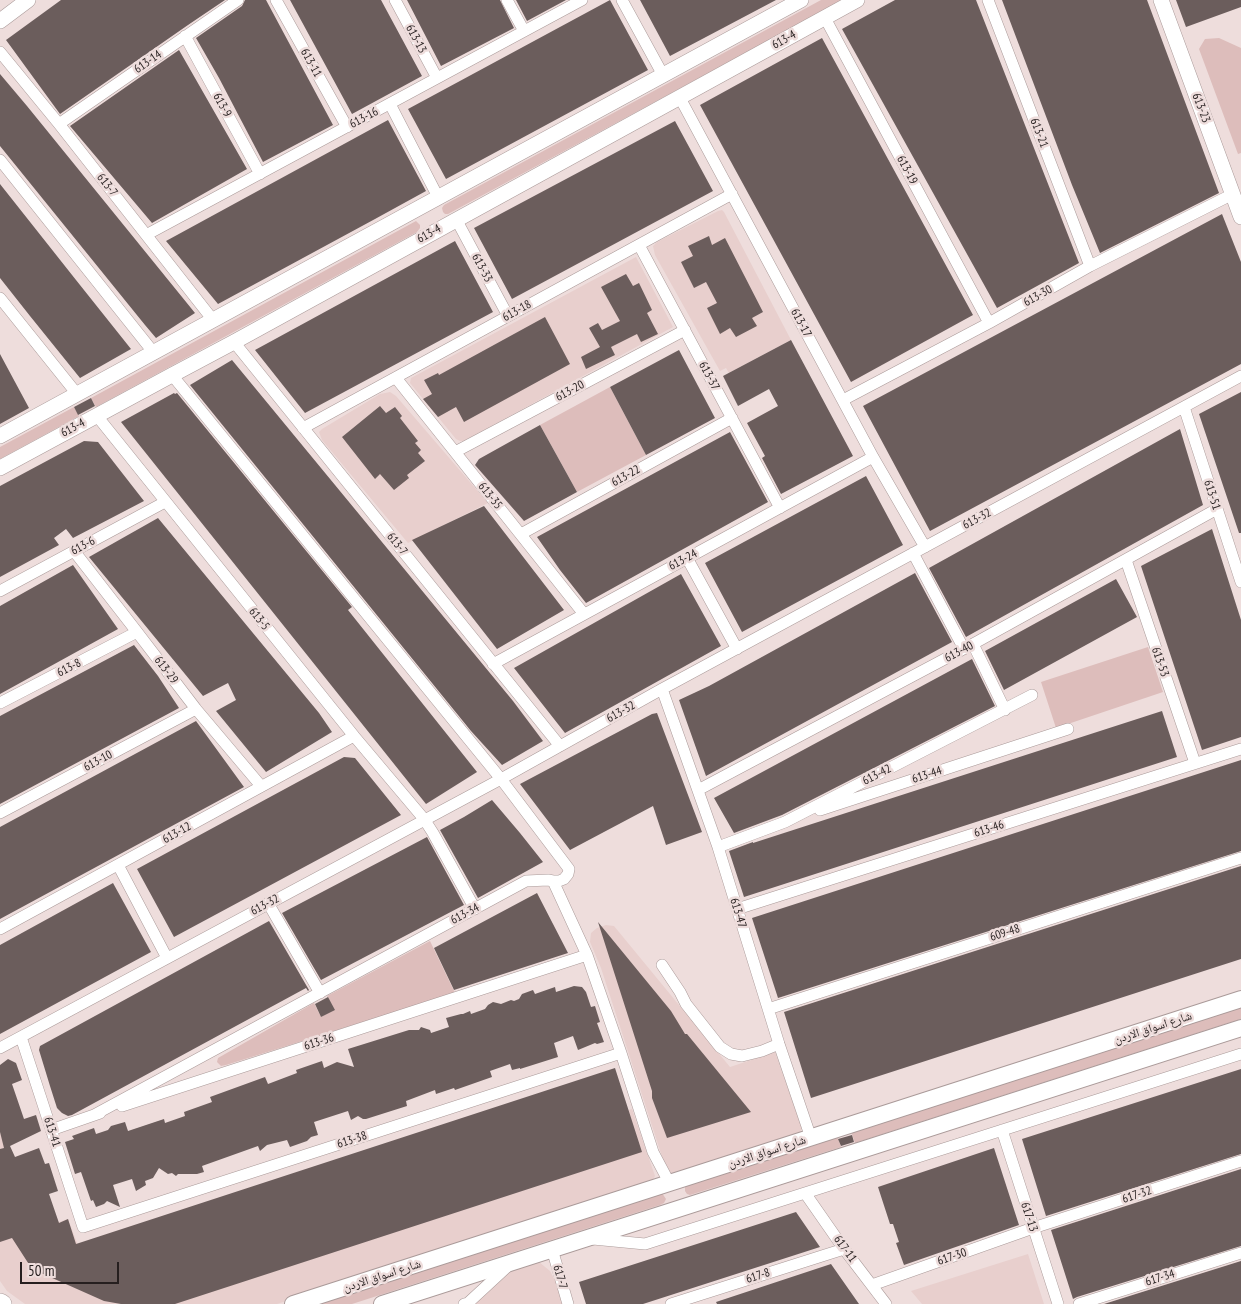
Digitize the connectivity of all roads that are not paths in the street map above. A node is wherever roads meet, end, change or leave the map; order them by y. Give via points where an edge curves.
1 (28, 0) edge
2 (238, 0) edge
3 (276, 0) edge
4 (395, 0) edge
5 (507, 0) edge
6 (582, 0) edge
7 (622, 0) edge
8 (801, 0) edge
9 (857, 0) edge
10 (988, 0) edge
11 (1161, 0) edge
12 (825, 18) junction
13 (0, 21) edge
14 (524, 32) junction
15 (185, 36) junction
16 (0, 52) edge
17 (663, 75) junction
18 (437, 78) junction
19 (680, 98) junction
20 (390, 104) junction
21 (59, 124) junction
22 (347, 127) junction
23 (0, 160) edge
24 (260, 174) junction
25 (732, 194) junction
26 (1233, 194) junction
27 (433, 200) junction
28 (1241, 217) edge
29 (456, 219) junction
30 (440, 228) junction
31 (146, 235) junction
32 (639, 245) junction
33 (1090, 266) junction
34 (0, 298) edge
35 (5, 313) edge
36 (508, 316) junction
37 (213, 320) junction
38 (989, 322) junction
39 (684, 330) junction
40 (234, 342) junction
41 (154, 353) junction
42 (172, 374) junction
43 (1241, 376) edge
44 (396, 378) junction
45 (77, 394) junction
46 (843, 400) junction
47 (1184, 407) junction
48 (97, 416) junction
49 (732, 418) junction
50 (303, 428) junction
51 (0, 436) edge
52 (455, 452) junction
53 (873, 457) junction
54 (0, 468) edge
55 (165, 502) junction
56 (780, 508) junction
57 (1217, 510) junction
58 (521, 534) junction
59 (925, 547) junction
60 (74, 551) junction
61 (913, 554) junction
62 (687, 558) junction
63 (1126, 560) junction
64 (1241, 582) edge
65 (0, 591) edge
66 (584, 614) junction
67 (138, 632) junction
68 (968, 647) junction
69 (737, 649) junction
70 (493, 664) junction
71 (662, 689) junction
72 (1032, 695) dead end
73 (0, 703) edge
74 (196, 709) junction
75 (1005, 710) junction
76 (1068, 729) dead end
77 (354, 736) junction
78 (560, 746) junction
79 (1241, 749) edge
80 (1195, 764) junction
81 (501, 779) junction
82 (261, 786) junction
83 (698, 790) junction
84 (0, 813) edge
85 (424, 819) junction
86 (786, 822) junction
87 (718, 847) junction
88 (1241, 858) edge
89 (118, 865) junction
90 (553, 881) junction
91 (268, 903) junction
92 (475, 909) junction
93 (737, 909) junction
94 (0, 930) edge
95 (587, 955) junction
96 (167, 958) junction
97 (662, 965) dead end
98 (320, 993) junction
99 (1241, 999) edge
100 (768, 1009) junction
101 (1241, 1028) edge
102 (21, 1037) junction
103 (779, 1044) junction
104 (0, 1048) edge
105 (621, 1053) junction
106 (1241, 1054) edge
107 (94, 1115) junction
108 (51, 1130) junction
109 (1002, 1130) junction
110 (811, 1138) junction
111 (1241, 1161) edge
112 (670, 1184) junction
113 (805, 1193) junction
114 (679, 1208) junction
115 (83, 1227) joint
116 (1033, 1228) junction
117 (589, 1238) junction
118 (552, 1249) junction
119 (844, 1249) junction
120 (1241, 1253) edge
121 (512, 1262) junction
122 (872, 1285) junction
123 (293, 1304) edge
124 (382, 1304) edge
125 (464, 1304) edge
126 (568, 1304) edge
127 (671, 1304) edge
128 (886, 1304) edge
129 (1058, 1304) edge
130 (1079, 1304) edge

1 - 13 street
2 - 15 street, 613-14
3 - 22 street, 613-11
4 - 18 street, 613-13
5 - 14 street
6 - 14 street, 613-16
7 - 17 street
8 - 17 street
9 - 12 street, 613-4
10 - 33 street, 613-21
11 - 26 street, 613-23
12 - 19 street, 613-4
12 - 38 street, 613-19
14 - 18 street, 613-16
15 - 21 street, 613-14
15 - 24 street, 613-9
16 - 21 street, 613-7
17 - 27 street
18 - 20 street, 613-16
19 - 25 street, 613-17
19 - 29 street, 613-4
20 - 22 street, 613-16
20 - 27 street
21 - 31 street, 613-7
22 - 24 street, 613-16
23 - 41 street
24 - 31 street, 613-16
25 - 32 street, 613-18
25 - 46 street, 613-17
26 - 28 street, 613-23
26 - 33 street, 613-30
27 - 30 street
27 - 37 street
29 - 30 street, 613-4
29 - 36 street, 613-33
30 - 40 street, 613-4
31 - 37 street, 613-7
32 - 36 street, 613-18
32 - 39 street, 613-37
33 - 38 street, 613-30
34 - 35 street
35 - 45 street
36 - 44 street, 613-18
37 - 41 street
38 - 46 street, 613-30
39 - 49 street, 613-37
39 - 52 street, 613-20
40 - 42 street, 613-4
40 - 50 street, 613-7
41 - 45 street
42 - 48 street, 613-4
42 - 81 street
43 - 47 street, 613-32
44 - 50 street, 613-18
44 - 52 street, 613-35
45 - 51 street
46 - 53 street, 613-17
47 - 57 street, 613-51
47 - 59 street, 613-32
48 - 54 street, 613-4
48 - 55 street, 613-5
49 - 56 street, 613-37
49 - 58 street, 613-22
50 - 70 street, 613-7
52 - 58 street, 613-35
53 - 56 street, 613-24
53 - 59 street, 613-17
55 - 60 street, 613-6
55 - 77 street, 613-5
56 - 62 street, 613-24
57 - 63 street, 613-40
57 - 64 street, 613-51
58 - 66 street, 613-35
59 - 61 street, 613-32
60 - 65 street, 613-6
60 - 67 street, 613-29
61 - 68 street
61 - 69 street, 613-32
62 - 66 street, 613-24
62 - 69 street
63 - 68 street, 613-40
63 - 80 street, 613-53
66 - 70 street, 613-24
67 - 73 street, 613-8
67 - 74 street, 613-29
68 - 75 street
68 - 83 street, 613-40
69 - 71 street, 613-32
70 - 78 street, 613-7
71 - 78 street, 613-32
71 - 83 street, 613-47
72 - 75 street, 613-42
74 - 82 street, 613-29
74 - 84 street, 613-10
75 - 86 street, 613-42
76 - 86 street, 613-44
77 - 82 street, 613-12
77 - 85 street, 613-5
78 - 81 street, 613-32
79 - 80 street, 613-46
80 - 93 street, 613-46
81 - 85 street, 613-32
81 - 90 street via 569,869 564,879
82 - 89 street, 613-12
83 - 87 street, 613-47
85 - 91 street, 613-32
85 - 92 street, 613-5
86 - 87 street, 613-42
87 - 93 street, 613-47
88 - 100 street, 609-48
89 - 94 street, 613-12
89 - 96 street
90 - 92 street, 613-34 via 526,881
90 - 95 street
91 - 96 street, 613-32
91 - 98 street
92 - 98 street, 613-34
93 - 100 street, 613-47
95 - 105 street
95 - 107 street, 613-36
96 - 102 street, 613-32
97 - 103 street via 686,1004 720,1047 742,1056
98 - 107 street, 613-34
99 - 110 main road, شارع اسواق الاردن
100 - 103 street, 613-47
101 - 114 main road
102 - 104 street, 613-32
102 - 108 street, 613-41
103 - 110 street, 613-47
105 - 112 street via 653,1152
105 - 115 street, 613-38
106 - 109 street
107 - 108 street, 613-36
108 - 115 street, 613-41
109 - 113 street
109 - 116 street, 617-13
110 - 112 main road, شارع اسواق الاردن
111 - 116 street, 617-32
112 - 114 main road
112 - 123 main road, شارع اسواق الاردن
113 - 117 street via 645,1244
113 - 119 street, 617-11
114 - 117 main road
116 - 122 street, 617-30
116 - 129 street, 617-13
117 - 118 main road
118 - 121 main road
118 - 126 street, 617-7
119 - 122 street, 617-11
119 - 127 street, 617-8
120 - 130 street, 617-34
121 - 124 main road
121 - 125 street
122 - 128 street, 617-11

